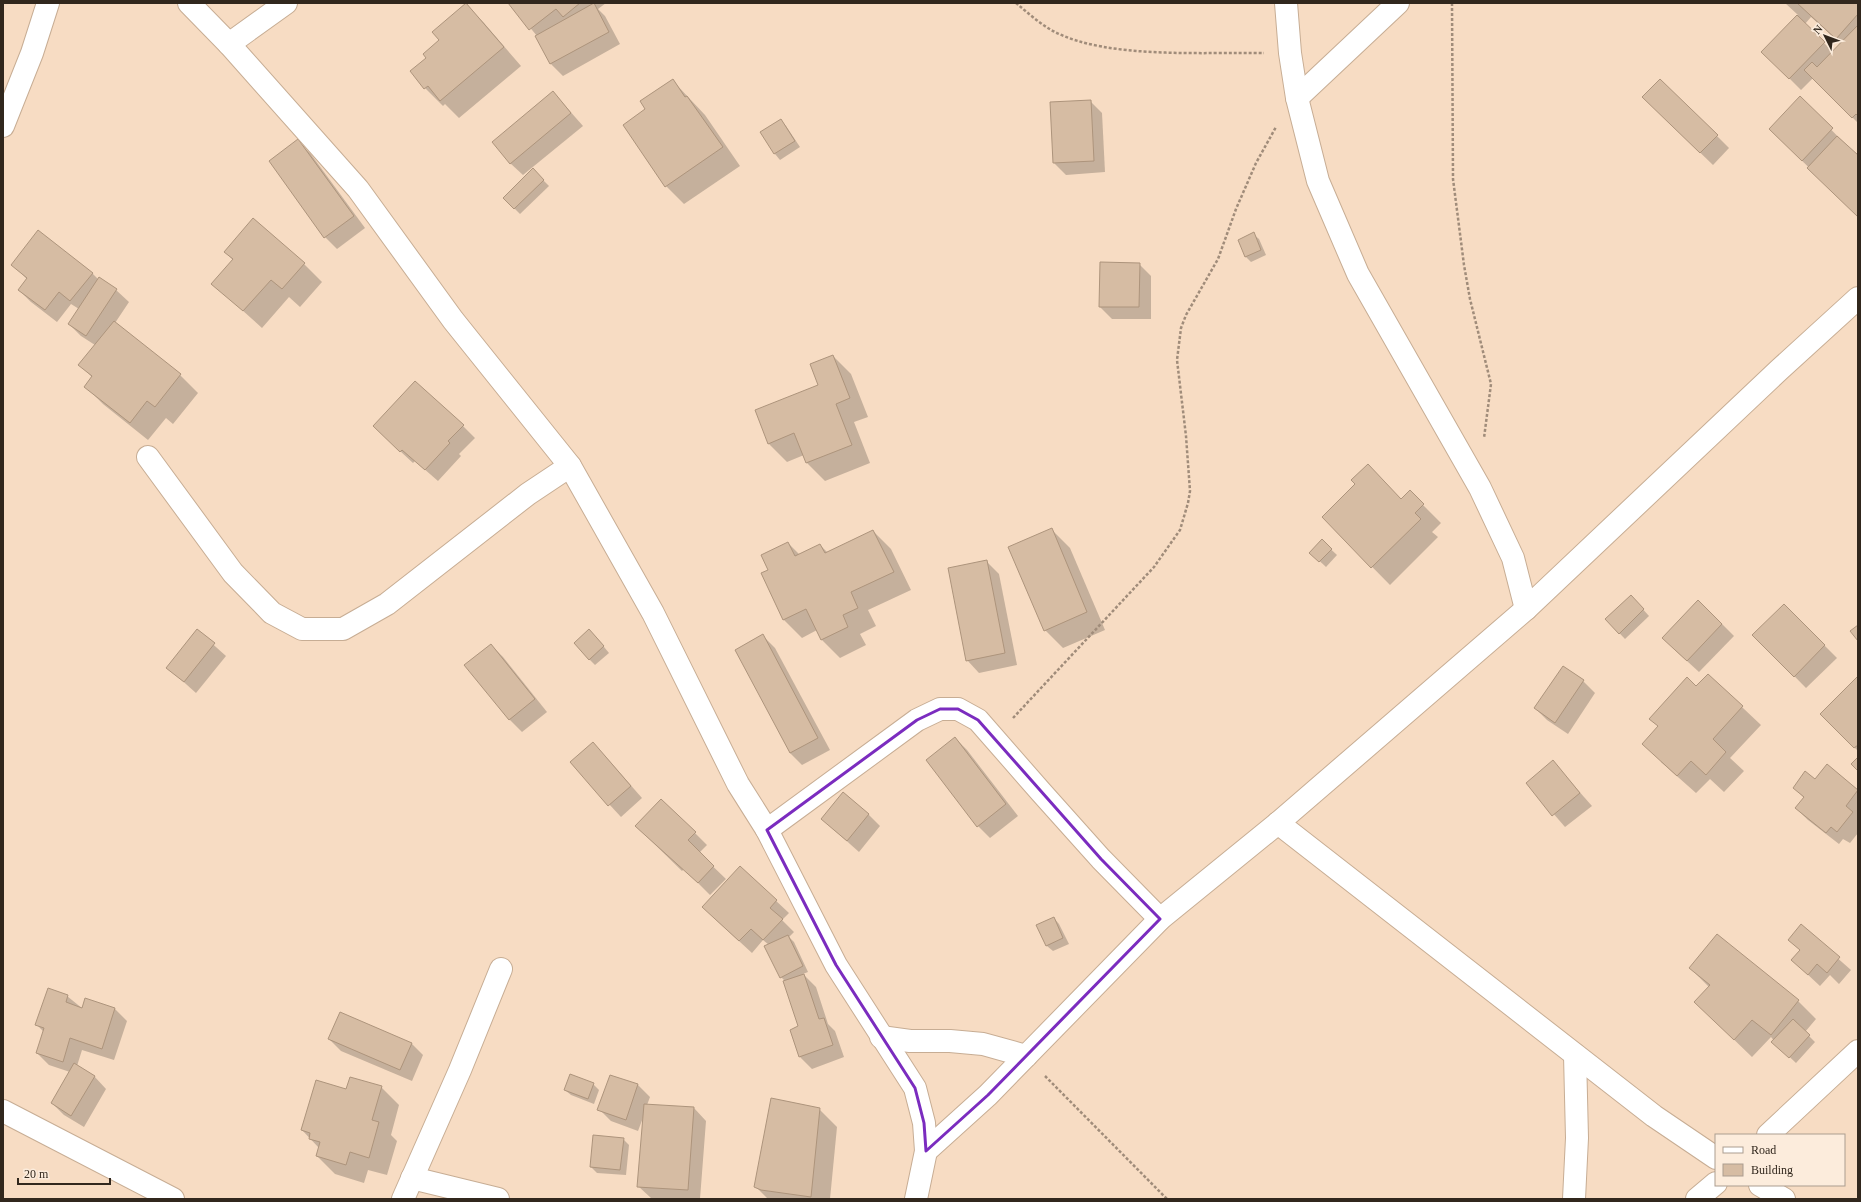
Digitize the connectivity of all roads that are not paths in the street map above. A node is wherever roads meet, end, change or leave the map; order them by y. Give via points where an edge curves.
1 (48, 3) edge
2 (189, 3) edge
3 (286, 3) edge
4 (1286, 3) edge
5 (1398, 3) edge
6 (229, 44) junction
7 (1297, 98) junction
8 (3, 126) edge
9 (1858, 298) edge
10 (148, 457) dead end
11 (570, 466) junction
12 (1526, 609) junction
13 (1278, 824) junction
14 (767, 830) junction
15 (1160, 919) junction
16 (501, 969) dead end
17 (881, 1037) junction
18 (1858, 1051) edge
19 (1575, 1055) junction
20 (1026, 1056) junction
21 (3, 1112) edge
22 (1769, 1134) edge
23 (926, 1151) junction
24 (1715, 1157) edge
25 (412, 1178) junction
26 (1715, 1184) edge
27 (1762, 1186) edge
28 (173, 1199) edge
29 (403, 1199) edge
30 (498, 1199) edge
31 (916, 1199) edge
32 (1574, 1199) edge
33 (1697, 1199) edge
34 (1784, 1199) edge

1 - 8 street via 32,53
2 - 6 street
3 - 6 street
4 - 7 street
5 - 7 street
6 - 11 street via 358,189 453,320
7 - 12 street via 1318,181 1358,274 1480,488 1513,558
9 - 12 street
10 - 11 street via 232,573 272,613 302,629 343,629 387,604 528,494
11 - 14 street via 653,613 738,784
12 - 13 street
13 - 15 street
13 - 19 street
14 - 15 street via 917,720 940,709 958,709 978,720 995,737 1061,814
14 - 17 street via 836,965
15 - 20 street
16 - 25 street
17 - 20 street via 910,1041 983,1044
17 - 23 street via 915,1088 924,1123
18 - 22 street
19 - 24 street via 1654,1116
19 - 32 street via 1577,1138
20 - 23 street via 988,1095
21 - 28 street
23 - 31 street
25 - 29 street
25 - 30 street
26 - 33 street
27 - 34 street

